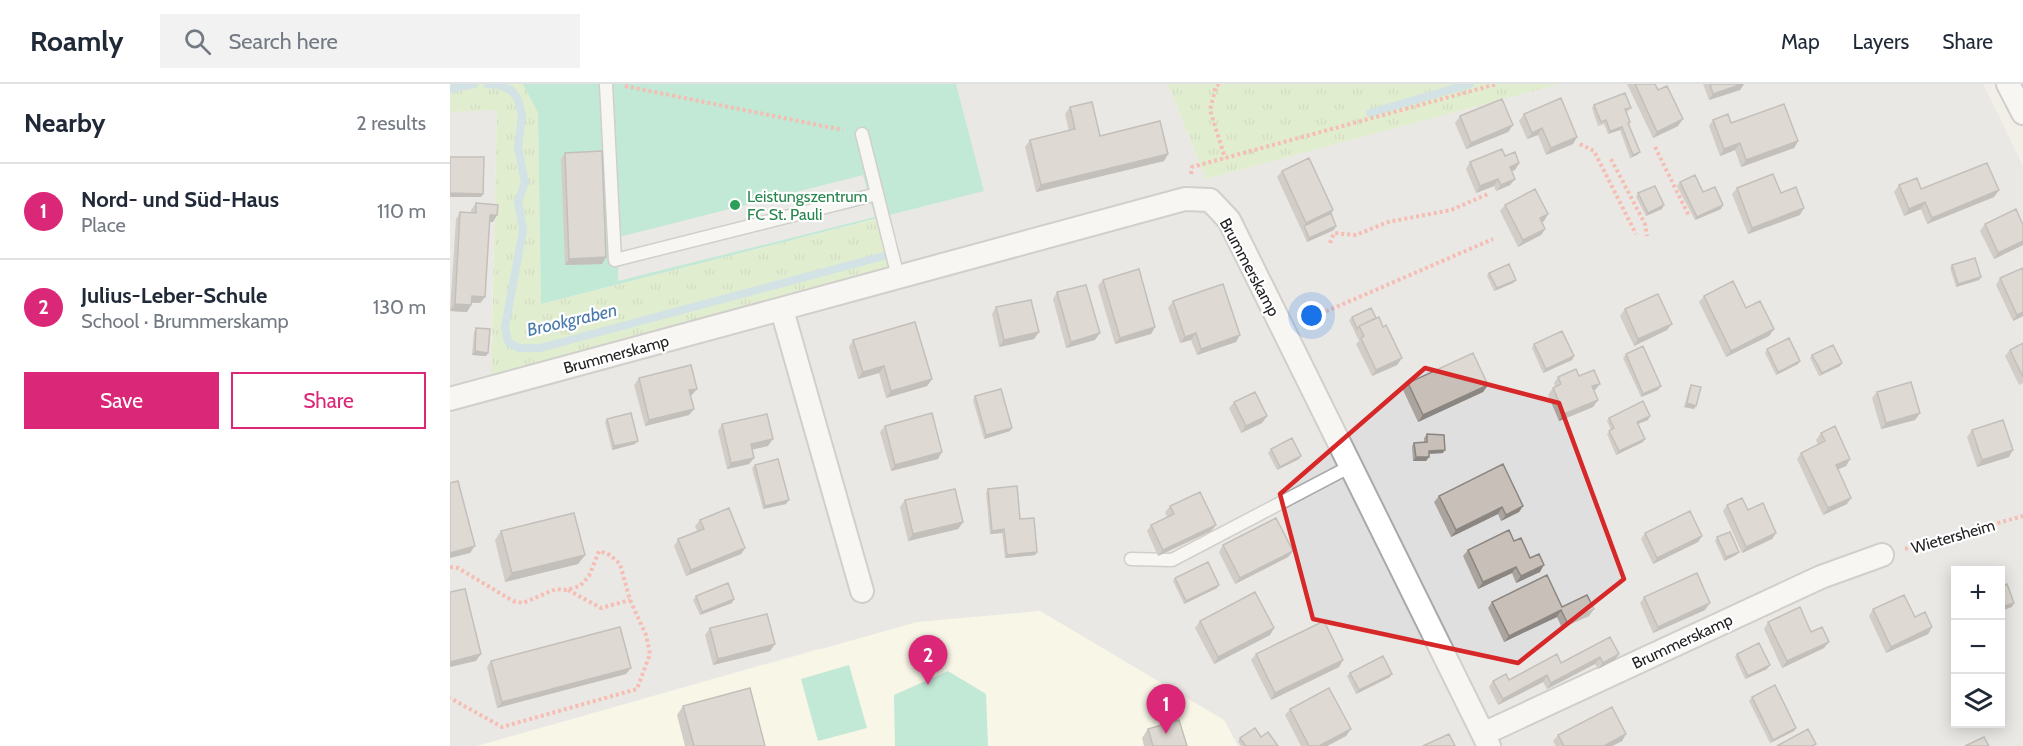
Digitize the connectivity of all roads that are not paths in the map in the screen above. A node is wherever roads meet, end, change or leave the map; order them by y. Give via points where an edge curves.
1 (606, 84) edge
2 (2008, 84) edge
3 (2023, 113) edge
4 (862, 134) road end
5 (877, 194) junction
6 (898, 277) junction
7 (782, 309) junction
8 (450, 399) edge
9 (1351, 466) junction
10 (1882, 555) road end
11 (1131, 559) dead end
12 (862, 591) dead end
13 (1486, 740) edge

1 - 5 lane via 615,261
2 - 3 street
4 - 5 lane
5 - 6 lane
6 - 7 street, Brummerskamp
6 - 9 street, Brummerskamp via 1185,199 1210,200 1229,220
7 - 8 street, Brummerskamp
7 - 12 street
9 - 11 lane via 1172,560
9 - 13 street, Brummerskamp
10 - 13 street, Brummerskamp via 1821,577

